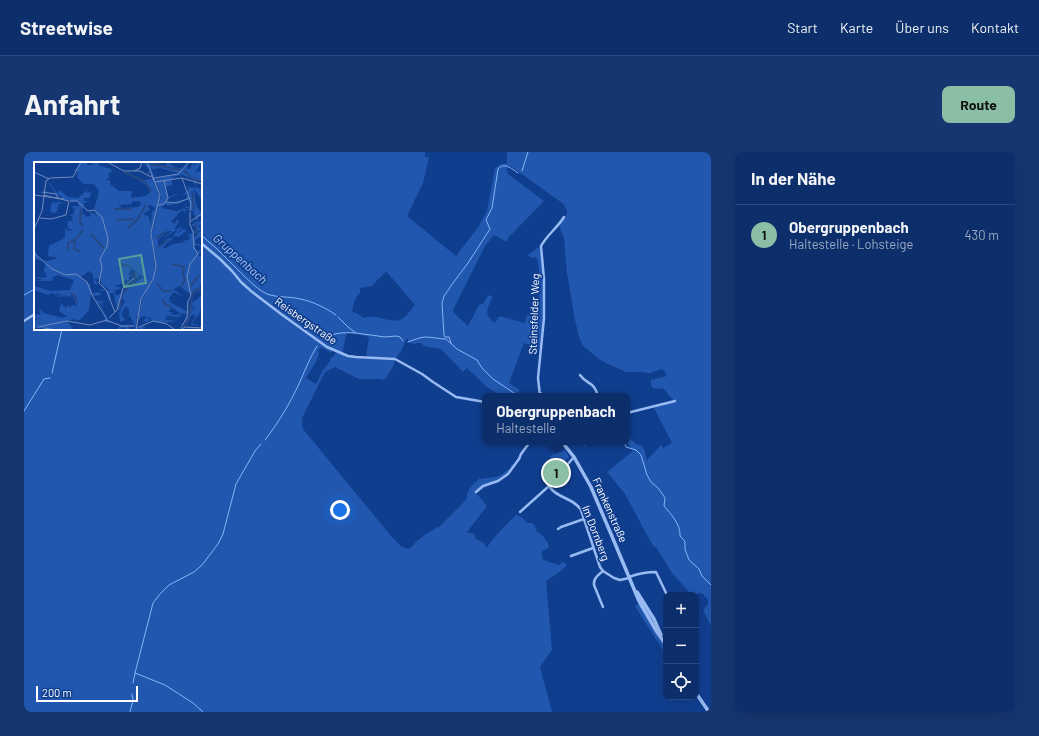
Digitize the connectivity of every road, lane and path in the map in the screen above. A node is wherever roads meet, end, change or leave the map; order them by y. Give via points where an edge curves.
1 (564, 217) dead end
2 (202, 244) edge
3 (34, 315) edge
4 (24, 321) edge
5 (580, 375) dead end
6 (540, 393) edge
7 (597, 393) edge
8 (482, 401) edge
9 (675, 401) dead end
10 (630, 411) edge
11 (528, 445) edge
12 (564, 445) edge
13 (574, 457) junction
14 (549, 486) junction
15 (476, 492) dead end
16 (520, 512) dead end
17 (584, 519) junction
18 (558, 529) dead end
19 (593, 548) junction
20 (571, 556) dead end
21 (603, 571) junction
22 (629, 577) junction
23 (666, 592) edge
24 (603, 607) dead end
25 (663, 640) edge
26 (699, 697) edge
27 (709, 712) edge

1 - 6 street, Steinsfelder Weg via 541,246 544,318 538,378
2 - 8 street, Reisbergstraße via 251,291 327,347 348,356 395,360 422,374 456,397
3 - 4 street
5 - 7 street via 594,386
9 - 10 street
11 - 15 street via 508,474
12 - 13 street, Frankenstraße
13 - 14 street
13 - 22 street, Frankenstraße via 591,487
14 - 16 street
14 - 17 street, Im Dornberg via 555,493 578,506
17 - 18 street
17 - 19 street, Im Dornberg
19 - 20 street
19 - 21 street, Im Dornberg
21 - 22 street, Im Dornberg via 620,580
21 - 24 street via 593,582
22 - 23 street, Im Dornberg via 656,572
22 - 25 street, Frankenstraße via 638,601
26 - 27 street

